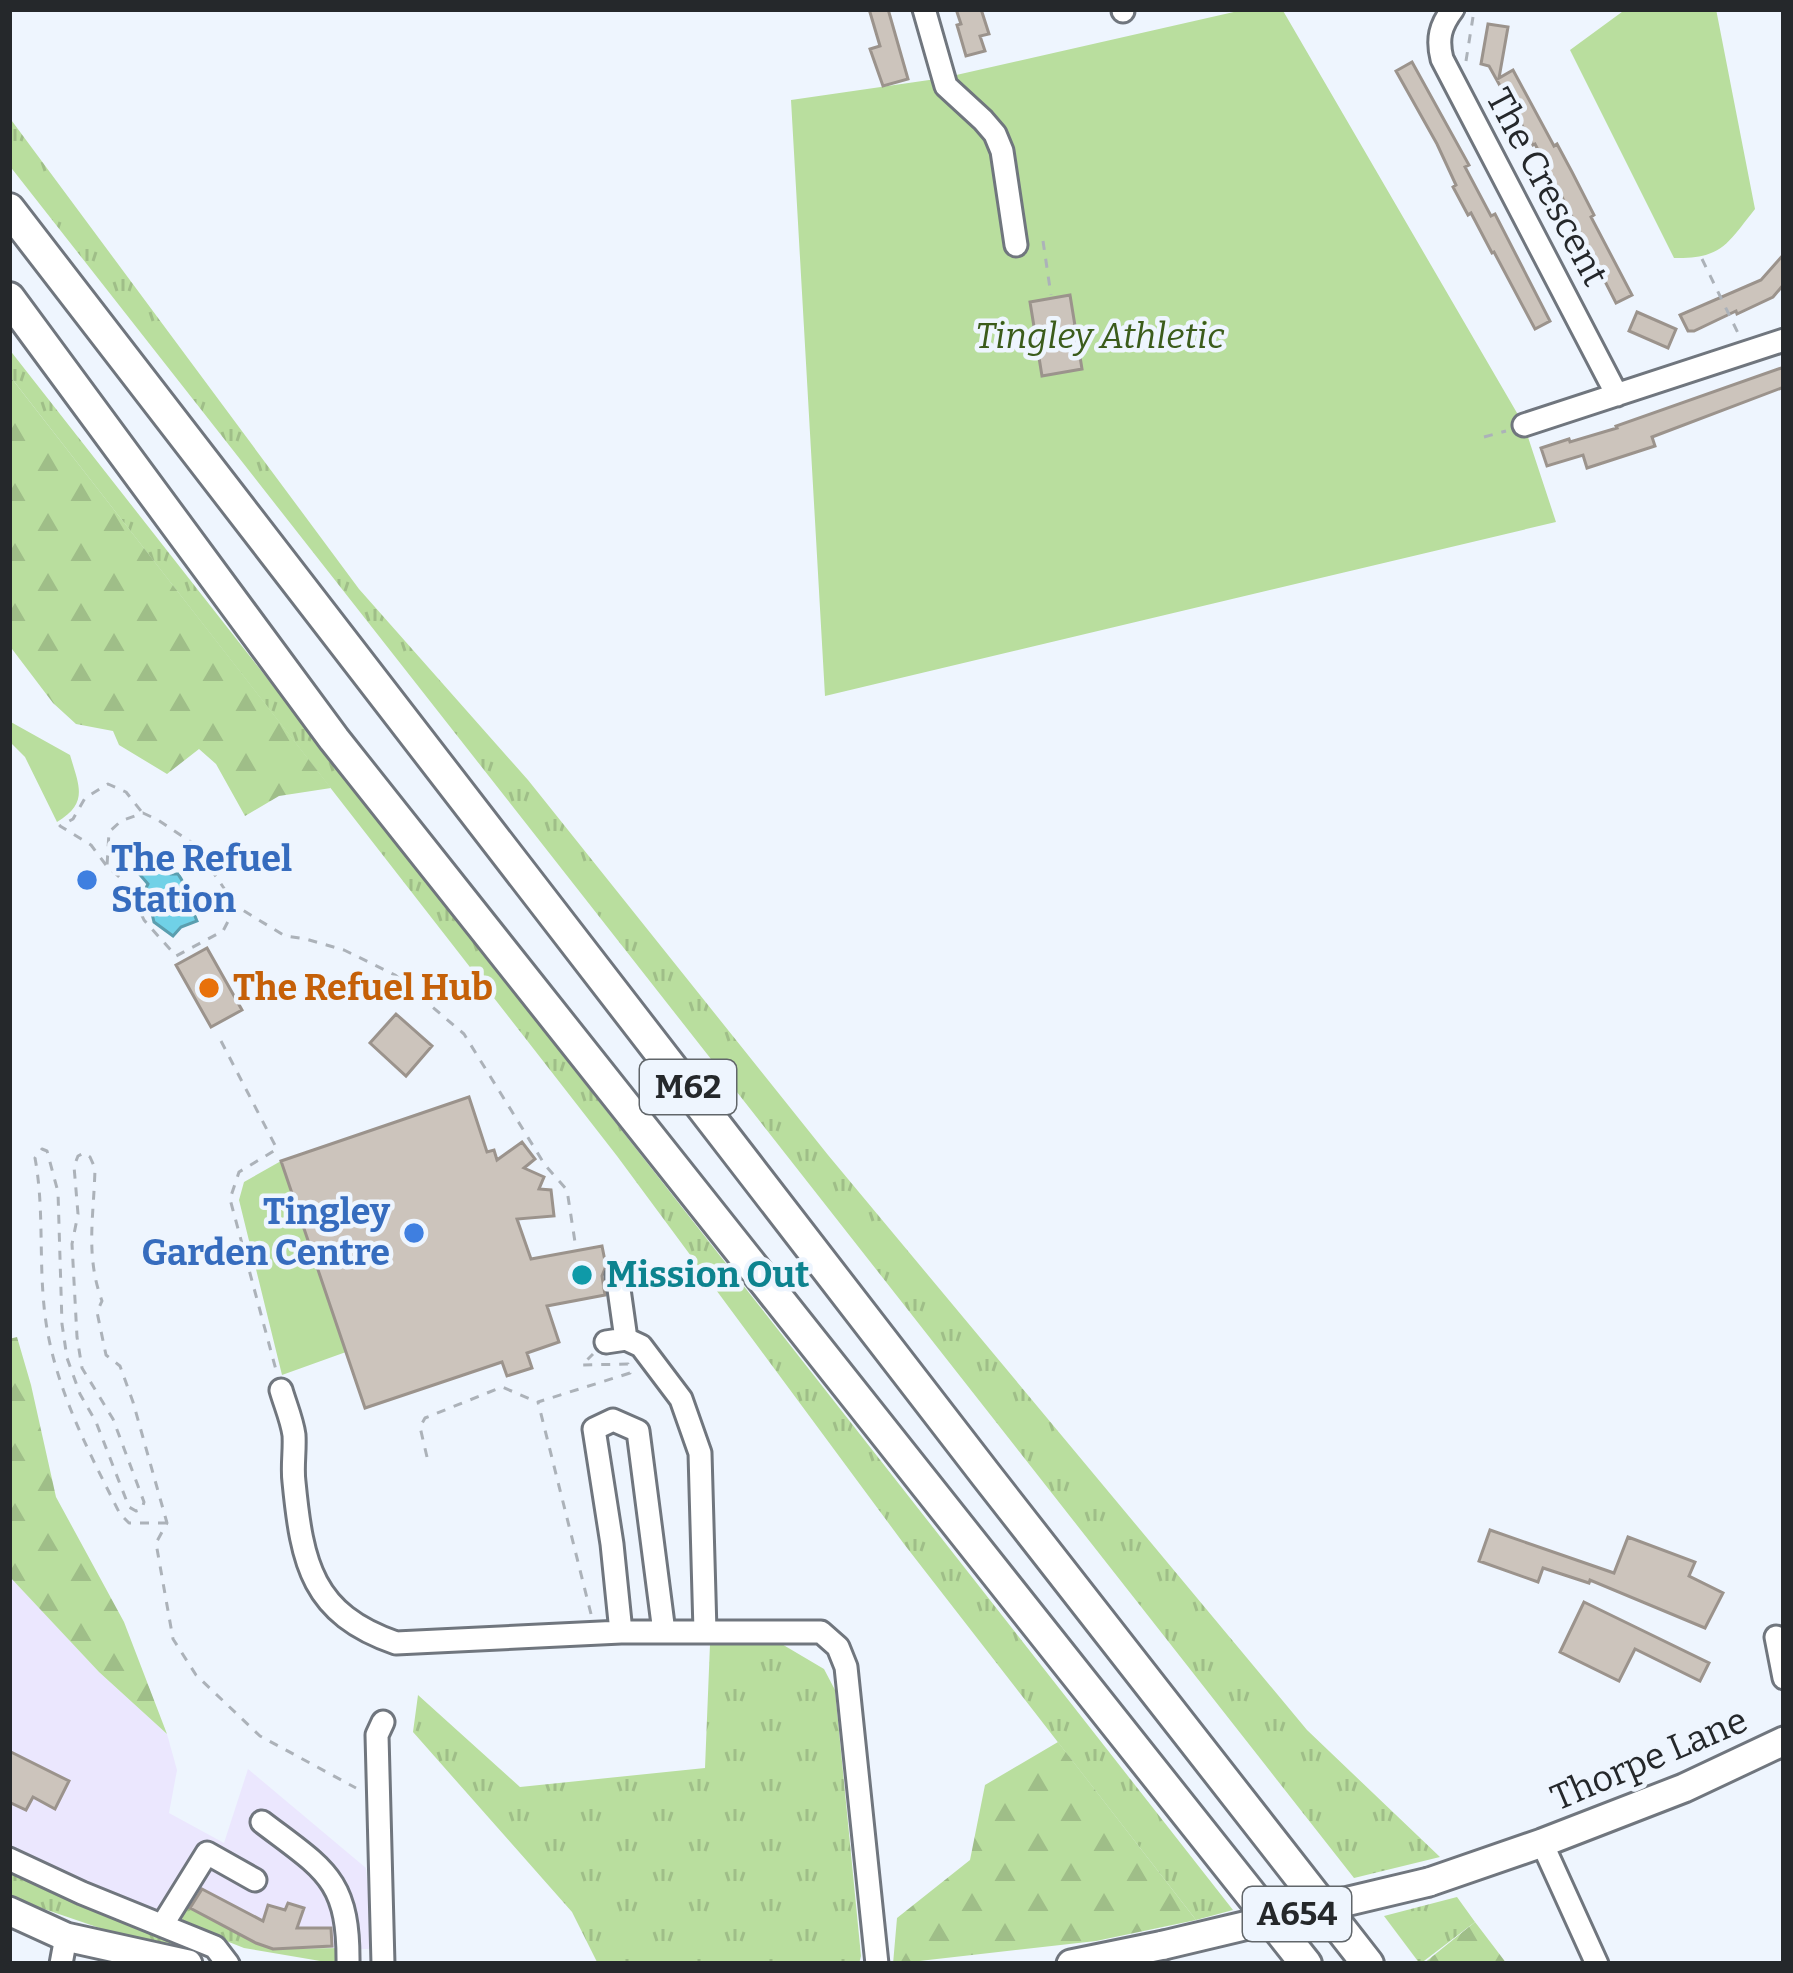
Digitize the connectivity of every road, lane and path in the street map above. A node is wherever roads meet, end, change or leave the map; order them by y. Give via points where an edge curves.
1 (924, 9) edge
2 (1453, 9) edge
3 (1474, 9) edge
4 (1460, 94) junction
5 (9, 208) edge
6 (1043, 241) dead end
7 (1016, 245) dead end
8 (1702, 259) dead end
9 (1051, 295) dead end
10 (9, 298) edge
11 (1784, 340) edge
12 (1748, 352) junction
13 (1617, 395) junction
14 (1524, 425) dead end
15 (143, 813) junction
16 (107, 866) junction
17 (236, 906) junction
18 (221, 1041) dead end
19 (575, 1242) dead end
20 (617, 1275) dead end
21 (281, 1390) joint
22 (538, 1402) dead end
23 (427, 1457) dead end
24 (167, 1522) junction
25 (705, 1631) junction
26 (621, 1632) junction
27 (664, 1632) junction
28 (1776, 1637) dead end
29 (1784, 1678) edge
30 (383, 1722) dead end
31 (1784, 1741) edge
32 (379, 1800) junction
33 (262, 1822) dead end
34 (1542, 1843) junction
35 (9, 1859) edge
36 (255, 1880) dead end
37 (9, 1911) edge
38 (163, 1924) junction
39 (64, 1951) edge
40 (188, 1964) edge
41 (228, 1964) edge
42 (348, 1964) edge
43 (383, 1964) edge
44 (877, 1964) edge
45 (1071, 1964) edge
46 (1306, 1964) edge
47 (1368, 1964) edge
48 (1597, 1964) edge

1 - 7 street via 943,78 995,134
2 - 4 street, The Crescent via 1438,43
3 - 4 path
4 - 13 street, The Crescent
5 - 47 highway, M62
6 - 9 path
8 - 12 path
10 - 46 highway, M62 via 334,739
11 - 12 street
12 - 13 street
13 - 14 street
15 - 16 path via 110,832
15 - 16 path via 108,784 60,826
15 - 17 path via 194,844
16 - 17 path via 176,956 223,931
17 - 19 path via 285,936 344,950 395,975 464,1034 567,1190
18 - 21 path via 277,1149 239,1172 230,1199
20 - 25 street via 616,1340 640,1346 681,1399 700,1453
21 - 26 street via 311,1575 332,1607 363,1632 396,1643
22 - 23 path via 502,1387 425,1418
24 - 24 path via 120,1366 106,1355 90,1244 94,1168 84,1153 74,1166 77,1337 82,1368 129,1457 144,1502 136,1511 67,1358 58,1192 42,1149 35,1158 44,1305 69,1411 120,1514 129,1523
24 - 32 path via 156,1544 173,1639 196,1675 260,1736
25 - 27 street
25 - 44 street via 821,1633 838,1646
26 - 27 street
26 - 27 street via 594,1429 614,1420 638,1431
28 - 29 street
30 - 32 street
31 - 34 main road, Thorpe Lane / A654
32 - 43 street
33 - 42 street via 332,1882 348,1926
34 - 45 main road, Thorpe Lane / A654, bridge via 1429,1882
34 - 48 street, Thorpe Lane
35 - 38 street
36 - 38 street via 207,1853
37 - 39 main road
38 - 41 street via 215,1947
39 - 40 main road

